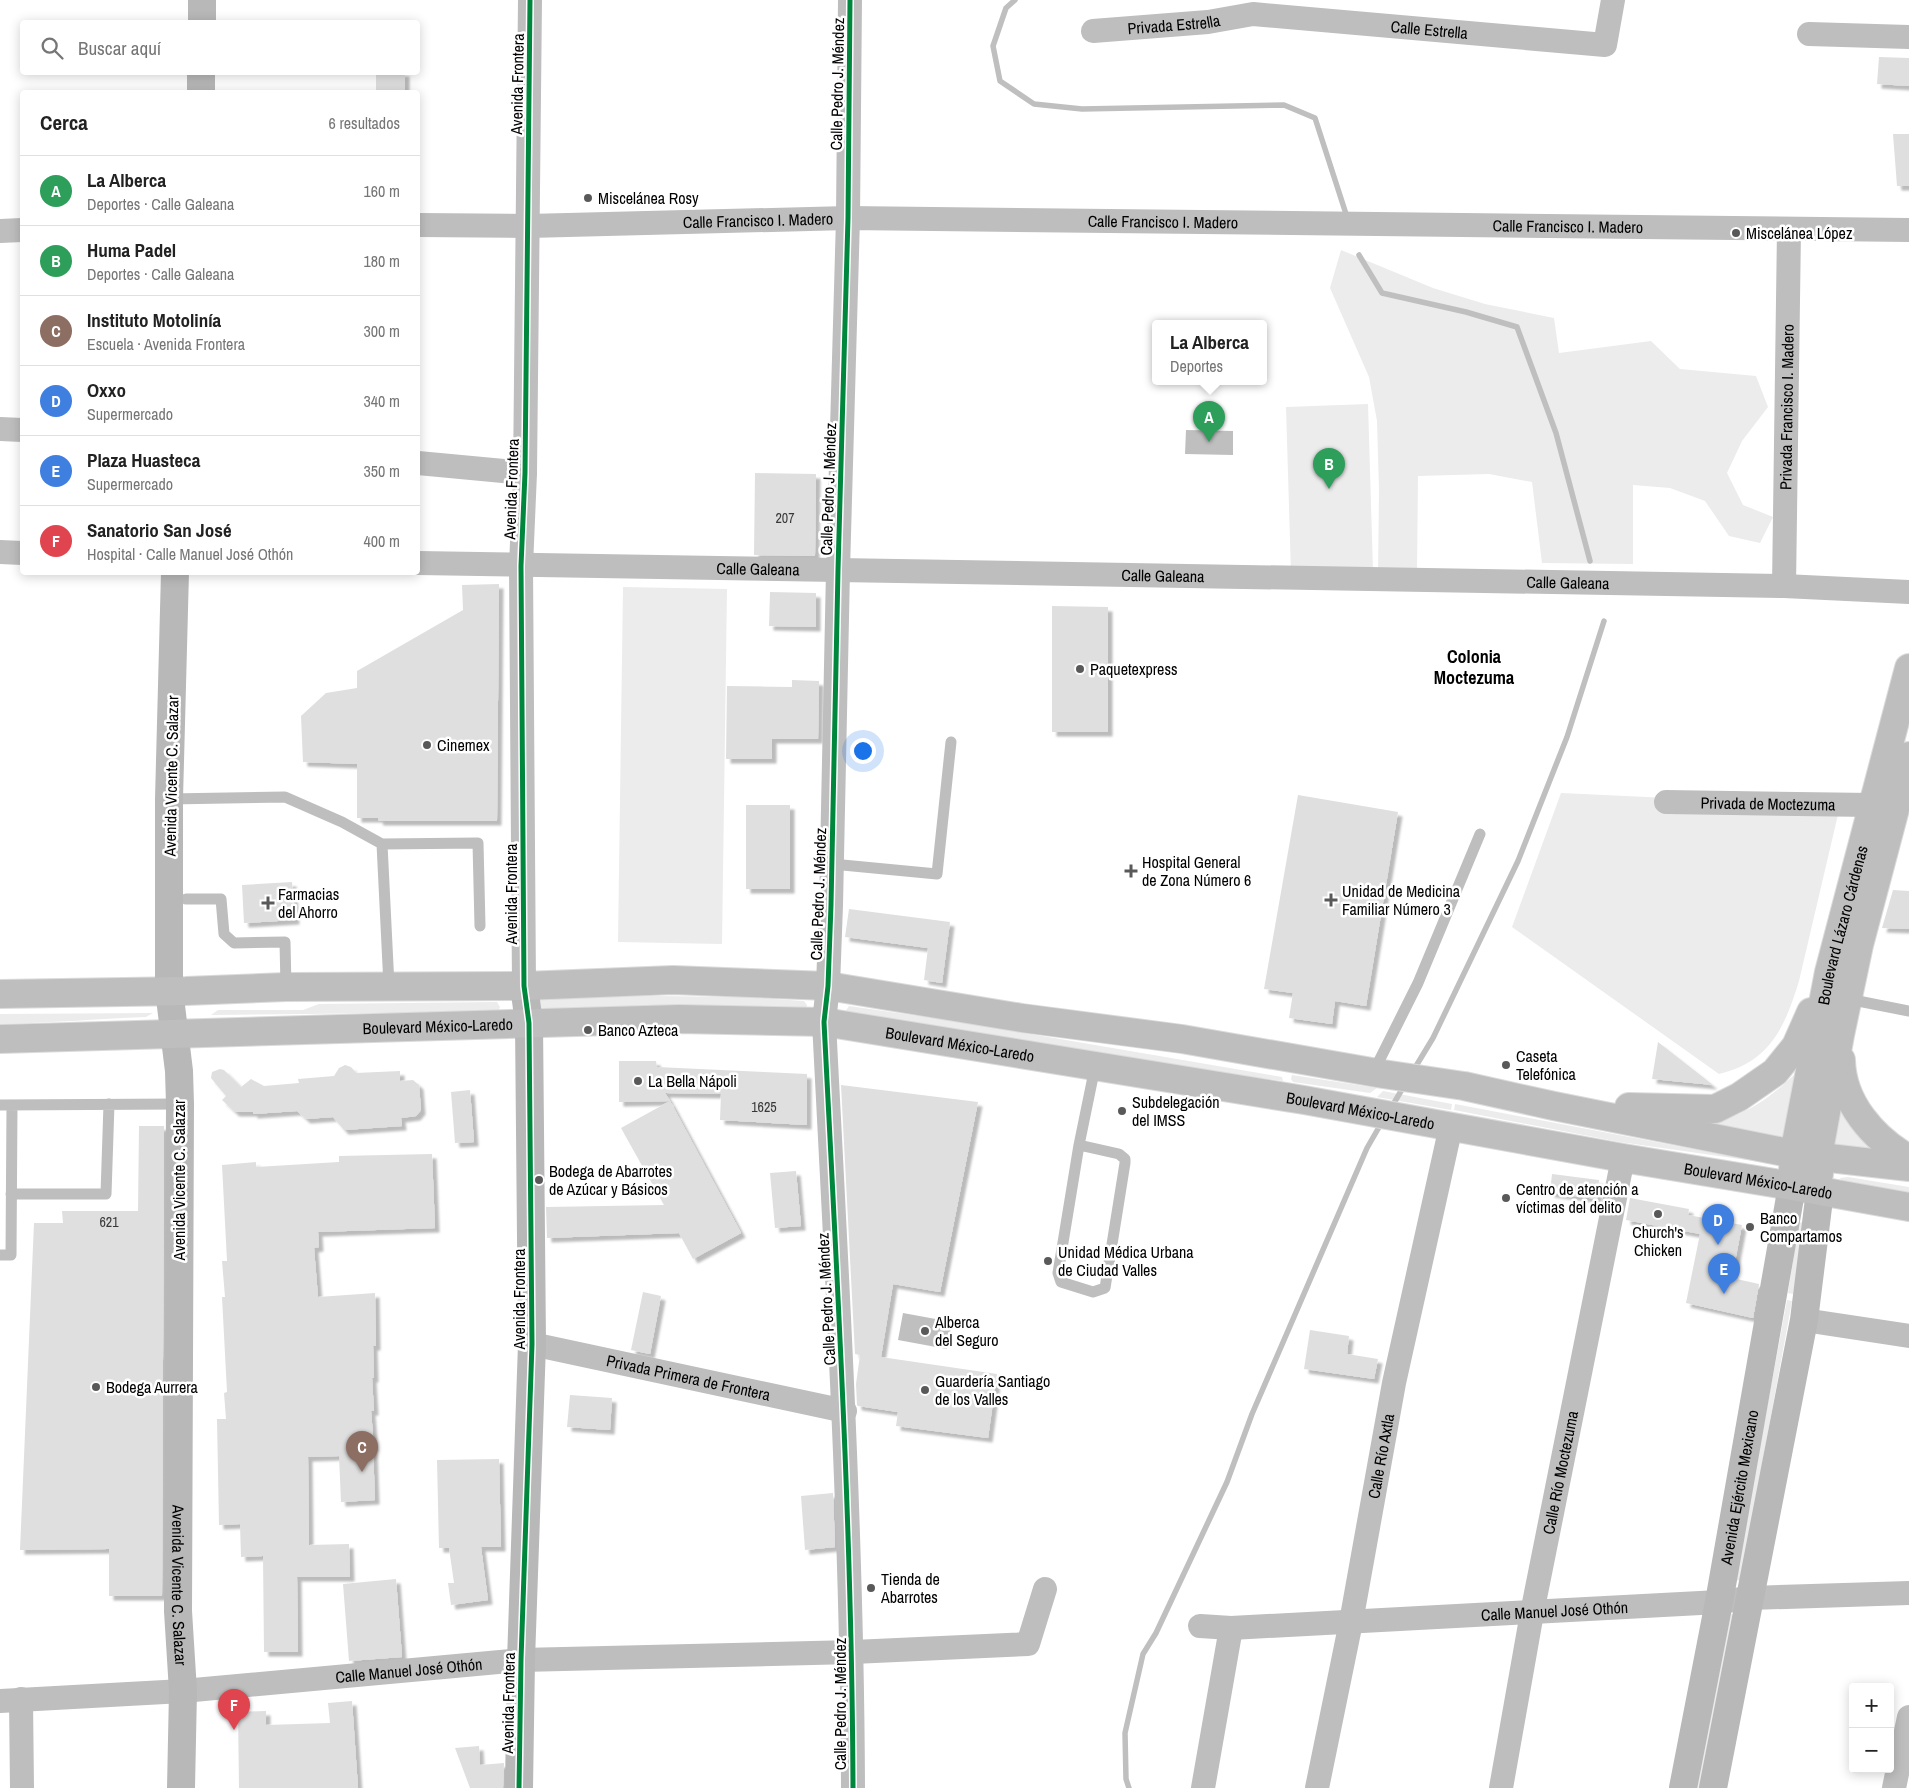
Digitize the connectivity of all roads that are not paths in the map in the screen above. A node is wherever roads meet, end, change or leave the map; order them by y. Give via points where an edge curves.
1 (184, 0) edge
2 (202, 0) edge
3 (530, 0) edge
4 (850, 0) edge
5 (1613, 0) edge
6 (1251, 7) edge
7 (1339, 11) edge
8 (183, 20) edge
9 (202, 20) edge
10 (1093, 31) dead end
11 (1809, 34) dead end
12 (1909, 37) edge
13 (183, 75) edge
14 (201, 75) edge
15 (183, 90) edge
16 (201, 90) edge
17 (848, 218) junction
18 (420, 225) edge
19 (528, 226) junction
20 (1789, 229) junction
21 (20, 230) edge
22 (1909, 230) edge
23 (0, 231) edge
24 (0, 429) edge
25 (20, 430) edge
26 (420, 463) edge
27 (525, 473) junction
28 (0, 552) edge
29 (20, 553) edge
30 (420, 563) edge
31 (521, 566) junction
32 (838, 570) junction
33 (175, 575) edge
34 (192, 575) edge
35 (1784, 586) junction
36 (1909, 592) edge
37 (1909, 668) edge
38 (951, 742) dead end
39 (1909, 756) edge
40 (178, 799) junction
41 (1666, 802) dead end
42 (1892, 808) edge
43 (1480, 834) dead end
44 (382, 844) junction
45 (832, 864) junction
46 (186, 899) junction
47 (480, 926) dead end
48 (1829, 972) junction
49 (524, 986) junction
50 (828, 986) junction
51 (286, 987) junction
52 (389, 988) junction
53 (178, 990) junction
54 (0, 994) edge
55 (1848, 999) junction
56 (1909, 1011) edge
57 (824, 1022) junction
58 (529, 1023) junction
59 (181, 1034) junction
60 (1840, 1035) junction
61 (0, 1040) edge
62 (1095, 1067) junction
63 (1378, 1073) junction
64 (109, 1104) junction
65 (180, 1104) junction
66 (6, 1105) edge
67 (1554, 1106) junction
68 (1444, 1125) junction
69 (1078, 1145) junction
70 (1806, 1155) junction
71 (1623, 1158) junction
72 (1909, 1158) edge
73 (1909, 1167) edge
74 (1792, 1186) junction
75 (1820, 1191) junction
76 (11, 1194) junction
77 (1909, 1207) edge
78 (0, 1255) edge
79 (1804, 1320) junction
80 (1909, 1336) edge
81 (532, 1344) junction
82 (844, 1411) junction
83 (1046, 1589) dead end
84 (1909, 1593) edge
85 (1750, 1598) junction
86 (1719, 1602) junction
87 (1532, 1613) junction
88 (1351, 1622) junction
89 (1200, 1626) dead end
90 (1231, 1628) junction
91 (853, 1652) junction
92 (521, 1660) junction
93 (183, 1691) junction
94 (10, 1700) edge
95 (1909, 1717) edge
96 (22, 1788) edge
97 (181, 1788) edge
98 (519, 1788) edge
99 (853, 1788) edge
100 (1203, 1788) edge
101 (1317, 1788) edge
102 (1501, 1788) edge
103 (1683, 1788) edge
104 (1713, 1788) edge
105 (1894, 1788) edge

1 - 8 main road
2 - 9 main road
3 - 19 street, Avenida Frontera
4 - 17 street, Calle Pedro J. Méndez
5 - 7 street, Calle Estrella via 1605,45
6 - 7 street, Calle Estrella
6 - 10 street, Privada Estrella via 1208,22
11 - 12 street
13 - 15 main road
14 - 16 main road
17 - 19 street, Calle Francisco I. Madero
17 - 20 street, Calle Francisco I. Madero
17 - 32 street, Calle Pedro J. Méndez
18 - 19 street, Calle Francisco I. Madero
19 - 27 street, Avenida Frontera
20 - 22 street, Calle Francisco I. Madero
20 - 35 street, Privada Francisco I. Madero
21 - 23 street
24 - 25 street
26 - 27 street
27 - 31 street, Avenida Frontera
28 - 29 street
30 - 31 street, Calle Galeana
31 - 32 street, Calle Galeana
31 - 49 street, Avenida Frontera
32 - 35 street, Calle Galeana
32 - 45 street, Calle Pedro J. Méndez
33 - 40 main road, Avenida Vicente C. Salazar
34 - 40 main road, Avenida Vicente C. Salazar
35 - 36 street, Calle Galeana
37 - 42 main road, Boulevard Lázaro Cárdenas
38 - 45 lane via 937,874
39 - 42 main road, Boulevard Lázaro Cárdenas
40 - 44 lane via 285,797
40 - 46 main road, Avenida Vicente C. Salazar
40 - 53 main road, Avenida Vicente C. Salazar
41 - 42 street, Privada de Moctezuma
42 - 48 main road, Boulevard Lázaro Cárdenas
42 - 55 main road, Boulevard Lázaro Cárdenas
43 - 63 lane
44 - 47 lane via 478,843
44 - 52 lane
45 - 50 street, Calle Pedro J. Méndez
46 - 51 lane via 221,899 224,934 234,943 284,942
46 - 53 main road, Avenida Vicente C. Salazar
48 - 67 main road via 1796,1046 1775,1072 1715,1109
48 - 70 main road, Boulevard Lázaro Cárdenas
49 - 50 main road, Boulevard México-Laredo via 673,980
49 - 52 main road, Boulevard México-Laredo
49 - 58 main road, Avenida Frontera
50 - 57 street, Calle Pedro J. Méndez
50 - 63 main road, Boulevard México-Laredo via 1022,1018 1182,1039
51 - 52 main road, Boulevard México-Laredo
51 - 53 main road, Boulevard México-Laredo
53 - 54 main road, Boulevard México-Laredo
53 - 59 main road, Avenida Vicente C. Salazar
55 - 56 lane
55 - 60 main road, Boulevard Lázaro Cárdenas
57 - 58 main road, Boulevard México-Laredo via 679,1019
57 - 62 main road, Boulevard México-Laredo
57 - 82 street, Calle Pedro J. Méndez
58 - 59 main road, Boulevard México-Laredo
58 - 81 main road, Avenida Frontera
59 - 61 main road, Boulevard México-Laredo
59 - 65 main road, Avenida Vicente C. Salazar
60 - 70 main road, Boulevard Lázaro Cárdenas
60 - 72 main road via 1841,1073 1851,1101 1882,1140
62 - 68 main road, Boulevard México-Laredo
62 - 69 lane
63 - 67 main road, Boulevard México-Laredo via 1464,1086
64 - 65 lane
64 - 66 lane
64 - 76 lane via 106,1194
65 - 93 main road, Avenida Vicente C. Salazar via 178,1611
66 - 76 lane
67 - 70 main road, Boulevard México-Laredo
68 - 71 main road, Boulevard México-Laredo
68 - 88 street, Calle Río Axtla
69 - 69 lane via 1119,1154 1125,1159 1105,1288 1093,1292 1062,1282 1058,1273
70 - 73 main road, Boulevard México-Laredo
70 - 74 main road, Boulevard Lázaro Cárdenas
70 - 75 main road, Boulevard Lázaro Cárdenas
71 - 74 main road, Boulevard México-Laredo
71 - 87 street, Calle Río Moctezuma
74 - 75 main road, Boulevard México-Laredo
74 - 86 main road, Avenida Ejército Mexicano
75 - 77 main road, Boulevard México-Laredo
75 - 79 main road, Avenida Ejército Mexicano
76 - 78 lane via 10,1255
79 - 80 street
79 - 85 main road, Avenida Ejército Mexicano
81 - 82 street, Privada Primera de Frontera
81 - 92 main road, Avenida Frontera
82 - 91 street, Calle Pedro J. Méndez
83 - 91 street, Calle Manuel José Othón via 1028,1644
84 - 85 street, Calle Manuel José Othón
85 - 86 street, Calle Manuel José Othón
85 - 104 main road, Avenida Ejército Mexicano
86 - 87 street, Calle Manuel José Othón
86 - 103 main road, Avenida Ejército Mexicano
87 - 88 street, Calle Manuel José Othón
87 - 102 street, Calle Río Moctezuma
88 - 90 street, Calle Manuel José Othón
88 - 101 street, Calle Río Axtla
89 - 90 street, Calle Manuel José Othón
90 - 100 street
91 - 92 street, Calle Manuel José Othón
91 - 99 street, Calle Pedro J. Méndez
92 - 93 street, Calle Manuel José Othón
92 - 98 main road, Avenida Frontera
93 - 94 street, Calle Manuel José Othón
93 - 97 main road, Avenida Vicente C. Salazar
94 - 96 street
95 - 105 street

